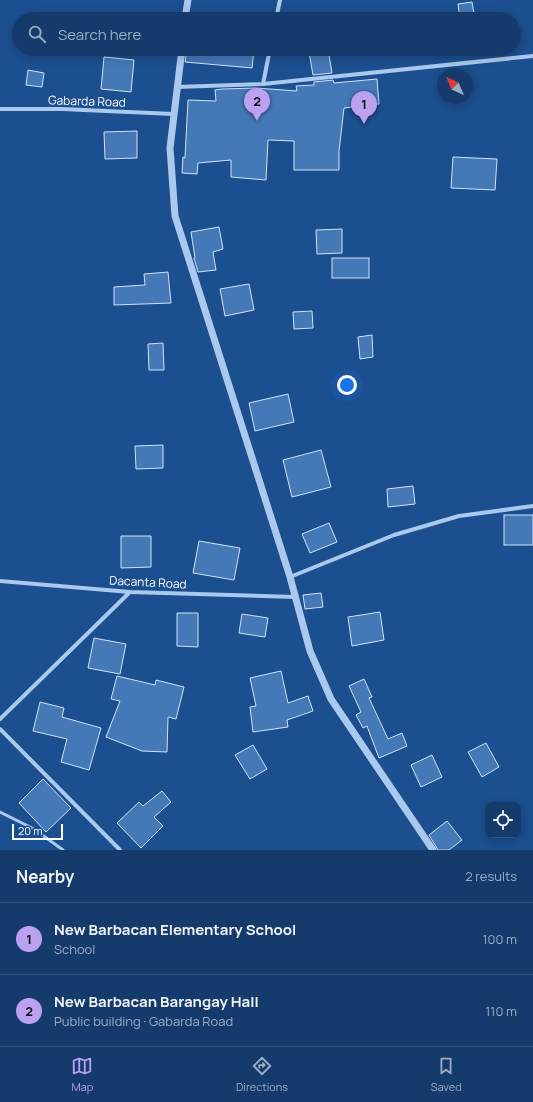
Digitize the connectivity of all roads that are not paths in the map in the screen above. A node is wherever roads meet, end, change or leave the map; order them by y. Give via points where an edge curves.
1 (188, 0) edge
2 (280, 0) edge
3 (187, 12) edge
4 (277, 12) edge
5 (181, 56) edge
6 (269, 56) edge
7 (533, 56) edge
8 (263, 84) junction
9 (177, 87) junction
10 (0, 108) edge
11 (173, 114) junction
12 (533, 506) edge
13 (290, 577) junction
14 (0, 581) edge
15 (130, 592) junction
16 (294, 597) junction
17 (0, 718) edge
18 (0, 729) edge
19 (0, 812) edge
20 (64, 850) edge
21 (120, 850) edge
22 (433, 850) edge

1 - 3 street
2 - 4 street
5 - 9 street
6 - 8 street
7 - 8 street
8 - 9 street
9 - 11 street
10 - 11 street, Gabarda Road
11 - 13 street via 170,148 175,216
12 - 13 street via 459,516 394,535
13 - 16 street
14 - 15 street, Dacanta Road
15 - 16 street, Dacanta Road
15 - 17 street
16 - 22 street via 310,651 331,699
18 - 21 street
19 - 20 lane via 34,829

